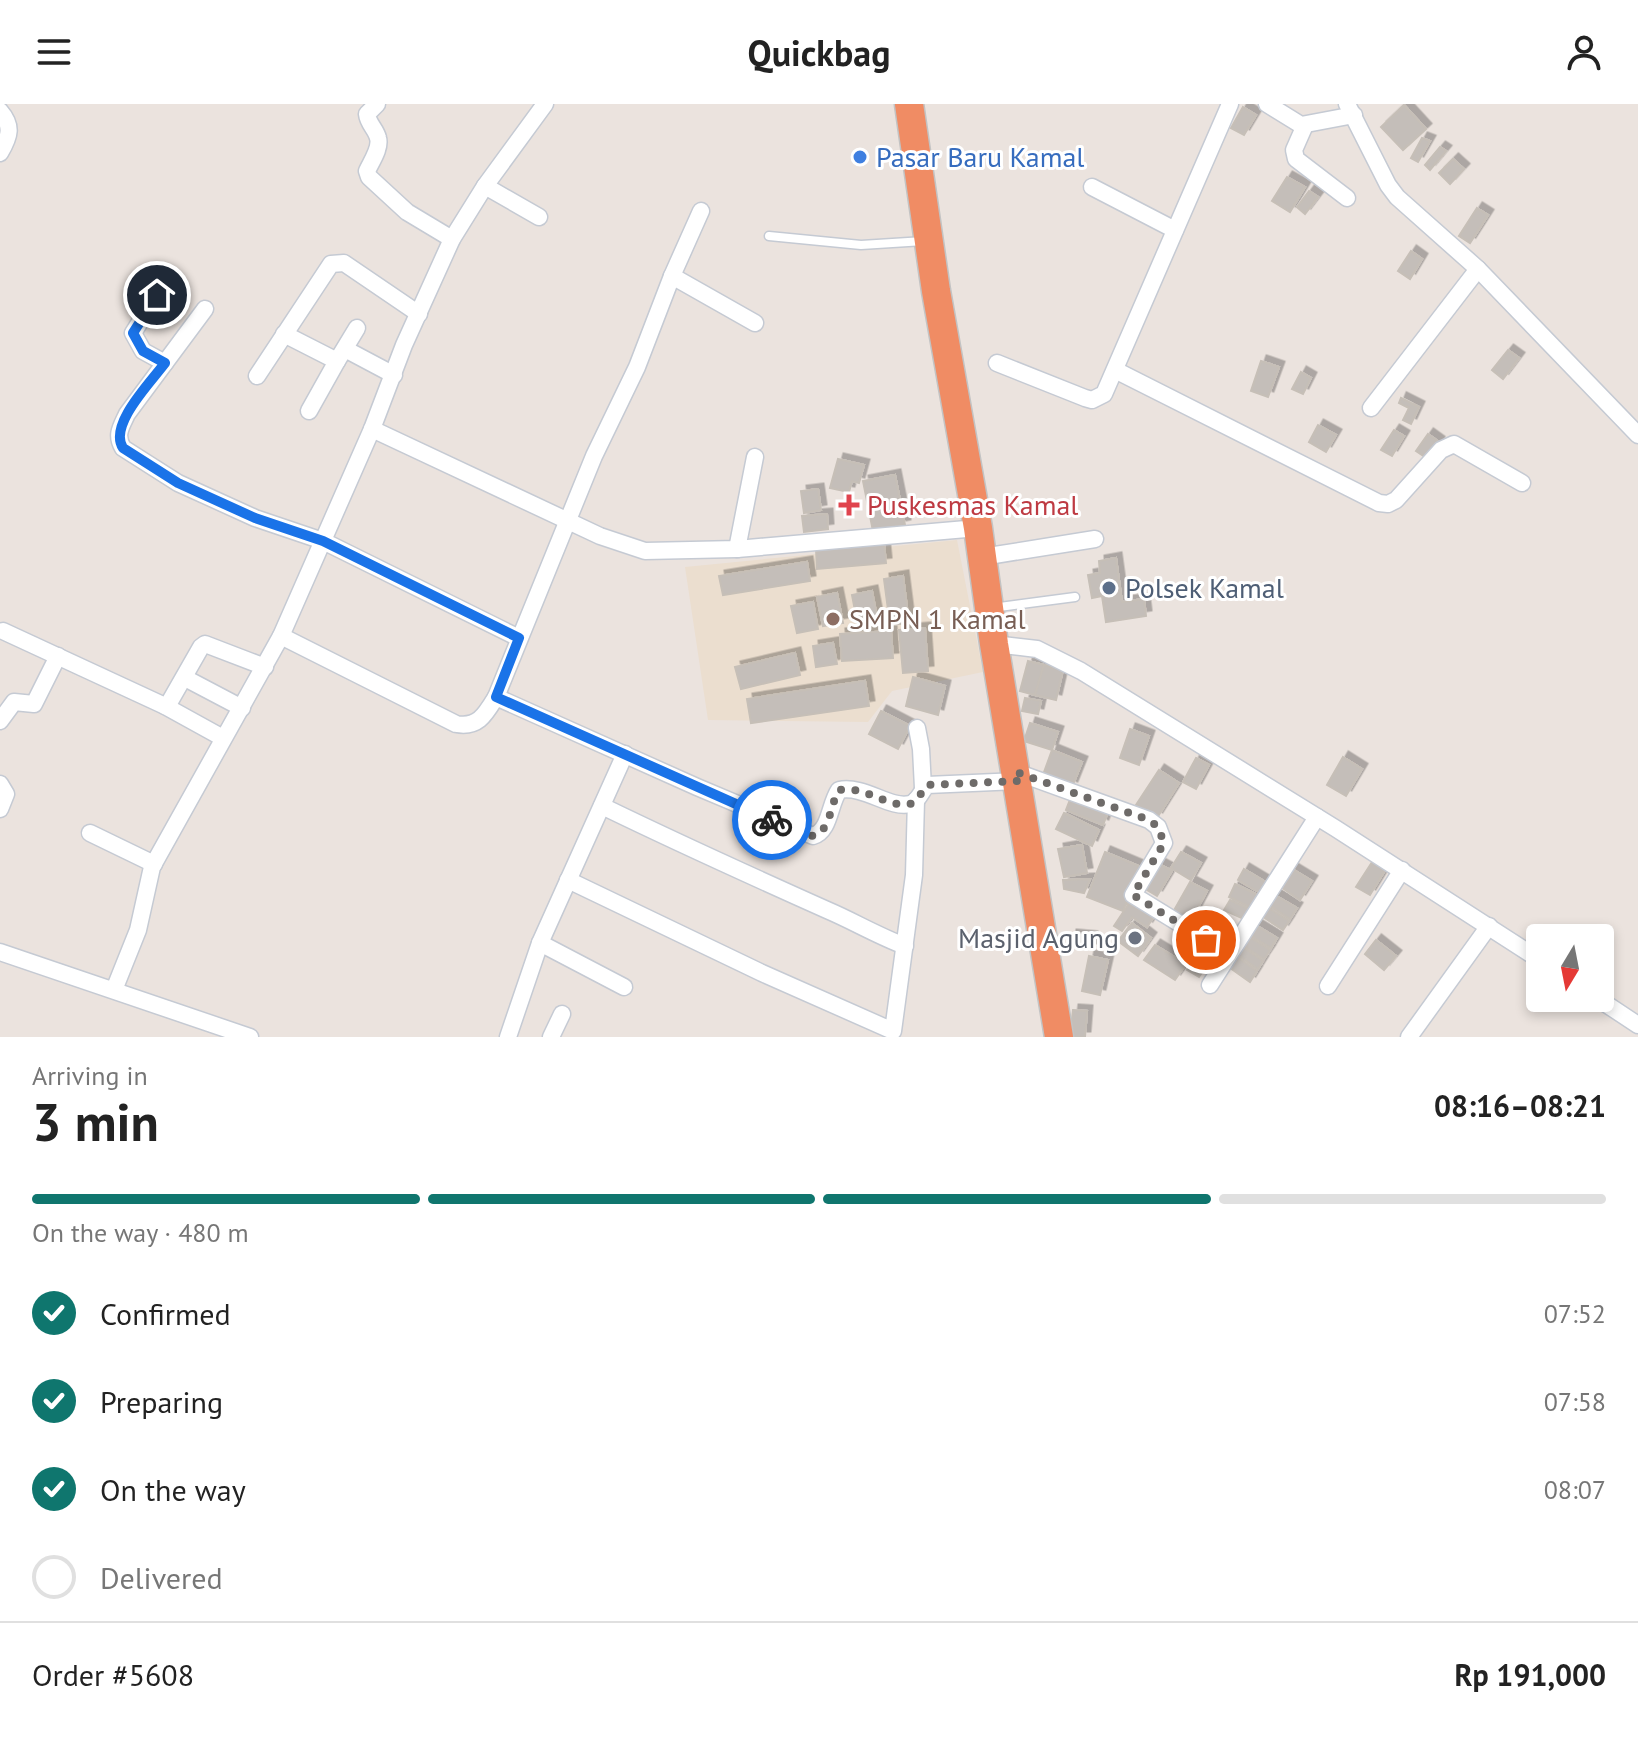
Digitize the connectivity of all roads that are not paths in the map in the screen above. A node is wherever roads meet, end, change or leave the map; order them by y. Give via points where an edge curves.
1 (377, 104) edge
2 (545, 104) edge
3 (909, 104) edge
4 (1230, 104) edge
5 (1267, 104) edge
6 (1350, 110) edge
7 (0, 111) edge
8 (1305, 125) junction
9 (0, 153) edge
10 (485, 186) junction
11 (1092, 187) dead end
12 (1347, 198) dead end
13 (701, 211) dead end
14 (539, 217) dead end
15 (1175, 230) junction
16 (769, 236) dead end
17 (452, 239) junction
18 (929, 241) junction
19 (1478, 269) junction
20 (672, 276) junction
21 (157, 295) dead end
22 (205, 309) dead end
23 (419, 314) junction
24 (755, 323) dead end
25 (357, 328) dead end
26 (284, 334) junction
27 (341, 355) junction
28 (165, 363) junction
29 (997, 363) dead end
30 (1115, 370) junction
31 (394, 375) junction
32 (257, 376) dead end
33 (1371, 408) dead end
34 (309, 411) dead end
35 (372, 429) junction
36 (1638, 435) edge
37 (755, 457) dead end
38 (1522, 483) dead end
39 (568, 520) junction
40 (978, 528) junction
41 (1095, 539) dead end
42 (323, 541) junction
43 (737, 549) junction
44 (982, 557) junction
45 (1075, 597) dead end
46 (990, 608) junction
47 (3, 631) dead end
48 (281, 636) junction
49 (519, 638) junction
50 (994, 644) junction
51 (58, 656) junction
52 (265, 667) junction
53 (185, 678) junction
54 (496, 697) junction
55 (165, 706) junction
56 (242, 708) junction
57 (0, 721) edge
58 (917, 728) dead end
59 (223, 738) junction
60 (625, 754) junction
61 (1017, 776) junction
62 (0, 784) edge
63 (920, 794) junction
64 (602, 806) junction
65 (0, 809) edge
66 (1317, 817) junction
67 (90, 833) dead end
68 (154, 864) junction
69 (1402, 870) junction
70 (568, 880) junction
71 (1489, 926) junction
72 (540, 943) junction
73 (905, 946) junction
74 (1526, 951) edge
75 (0, 952) edge
76 (1229, 954) junction
77 (1210, 985) dead end
78 (1328, 986) dead end
79 (624, 987) dead end
80 (114, 990) junction
81 (1614, 1009) edge
82 (562, 1014) dead end
83 (1638, 1025) edge
84 (893, 1034) edge
85 (241, 1035) edge
86 (508, 1037) edge
87 (551, 1037) edge
88 (1059, 1037) edge
89 (1409, 1037) edge

1 - 17 street via 367,114 379,139 369,177 407,212
2 - 10 street
3 - 18 highway
4 - 15 street
5 - 8 street
6 - 8 street
6 - 19 street via 1397,197
7 - 9 street via 10,131
8 - 12 street via 1294,150 1296,159
10 - 14 street
10 - 17 street
11 - 15 street
13 - 20 street
15 - 30 street
16 - 18 lane via 861,245
17 - 23 street
18 - 40 highway
19 - 33 street
19 - 36 street
20 - 24 street
20 - 39 street
21 - 28 street via 133,333 143,351
22 - 28 street
23 - 26 street via 338,262 331,264
23 - 31 street
25 - 27 street
26 - 27 street
26 - 32 street
27 - 31 street
27 - 34 street
28 - 42 street via 127,414 119,431 123,448 178,483
29 - 30 street via 1092,400 1104,394
30 - 38 street via 1379,503 1396,500 1441,450 1454,444
31 - 35 street
35 - 39 street
35 - 42 street
37 - 43 street
39 - 43 street via 645,551
39 - 49 street
40 - 43 street
40 - 44 highway
41 - 44 street
42 - 48 street
42 - 49 street
44 - 46 highway
45 - 46 lane
46 - 50 highway
47 - 51 street
48 - 52 street
48 - 54 street via 456,724 477,723
49 - 54 street
50 - 61 highway
50 - 66 street via 1037,649 1081,671
51 - 55 street
51 - 57 street via 34,704 14,702
52 - 53 street via 205,644
52 - 56 street
53 - 55 street
53 - 56 street
54 - 60 street
55 - 59 street
56 - 59 street
58 - 63 street
59 - 68 street
60 - 63 street via 813,836 825,829 839,790 856,789 909,804
60 - 64 street
61 - 63 street via 927,785
61 - 76 street via 1158,827 1164,843 1133,895
61 - 88 highway
62 - 65 street via 6,794
63 - 73 street
64 - 70 street
64 - 73 street
66 - 69 street
66 - 76 street
67 - 68 street
68 - 80 street via 138,930
69 - 71 street
69 - 78 street
70 - 72 street
70 - 84 street
71 - 74 street
71 - 89 street
72 - 79 street
72 - 86 street
73 - 84 street
75 - 80 street
76 - 77 street
80 - 85 street
81 - 83 street
82 - 87 street

